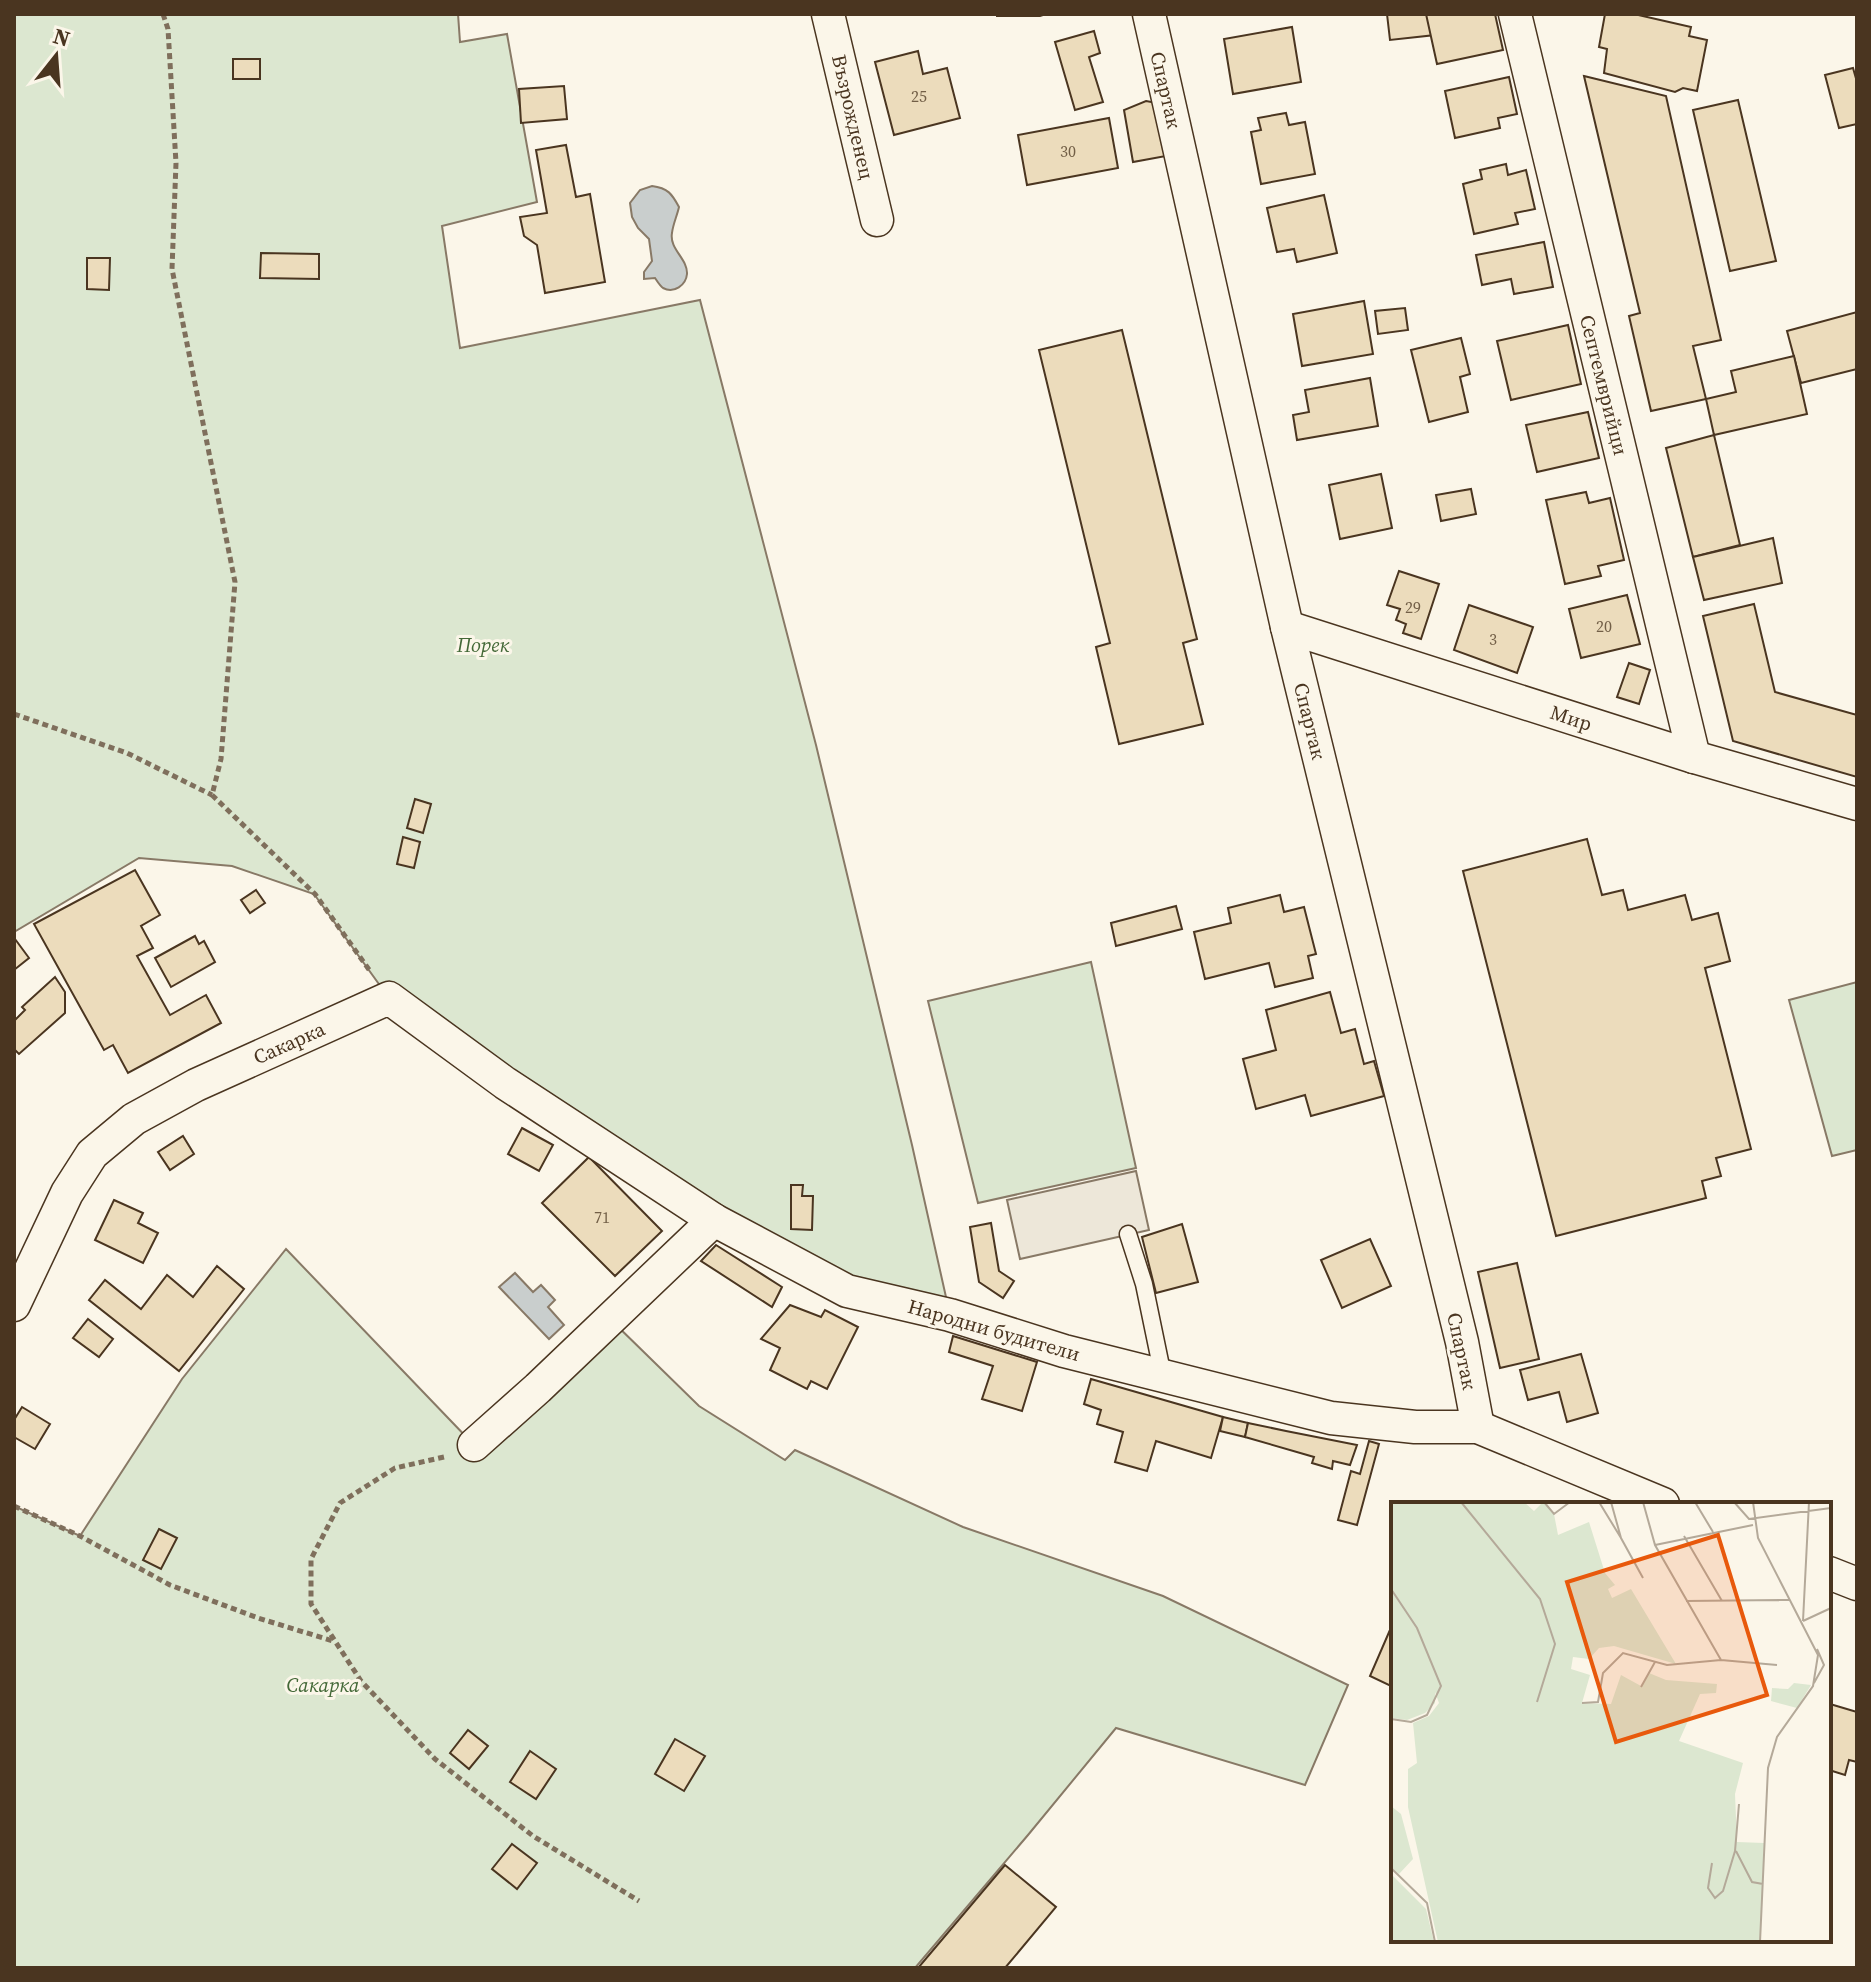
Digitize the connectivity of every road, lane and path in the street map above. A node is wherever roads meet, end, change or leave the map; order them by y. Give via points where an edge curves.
1 (163, 14) edge
2 (828, 14) edge
3 (1149, 14) edge
4 (1515, 14) edge
5 (877, 220) dead end
6 (1287, 627) junction
7 (14, 714) edge
8 (1694, 757) junction
9 (212, 795) junction
10 (1857, 804) edge
11 (389, 998) junction
12 (714, 1220) junction
13 (1128, 1234) dead end
14 (14, 1305) edge
15 (1163, 1376) junction
16 (1478, 1427) junction
17 (474, 1445) joint
18 (1658, 1502) edge
19 (14, 1506) edge
20 (1831, 1574) edge
21 (1857, 1584) edge
22 (334, 1641) junction
23 (639, 1901) dead end

1 - 9 path via 176,163 172,269 235,582 221,759
2 - 5 street, Възрожденец
3 - 6 street, Спартак
4 - 8 street, Септемврийци
6 - 8 street, Мир
6 - 16 street, Спартак via 1462,1342
7 - 9 path via 127,753
8 - 10 street, Мир
9 - 11 path via 315,894
11 - 12 street, Народни будители via 505,1083
11 - 14 street, Сакарка via 196,1085 123,1128 92,1154 67,1193
12 - 15 street, Народни будители via 847,1291
12 - 17 street
13 - 15 lane
15 - 16 street, Народни будители via 1331,1418
16 - 18 street, Народни будители
17 - 22 path via 395,1468 340,1503 311,1559 311,1604
19 - 22 path via 170,1585
20 - 21 street
22 - 23 path via 361,1681 435,1759 533,1836

